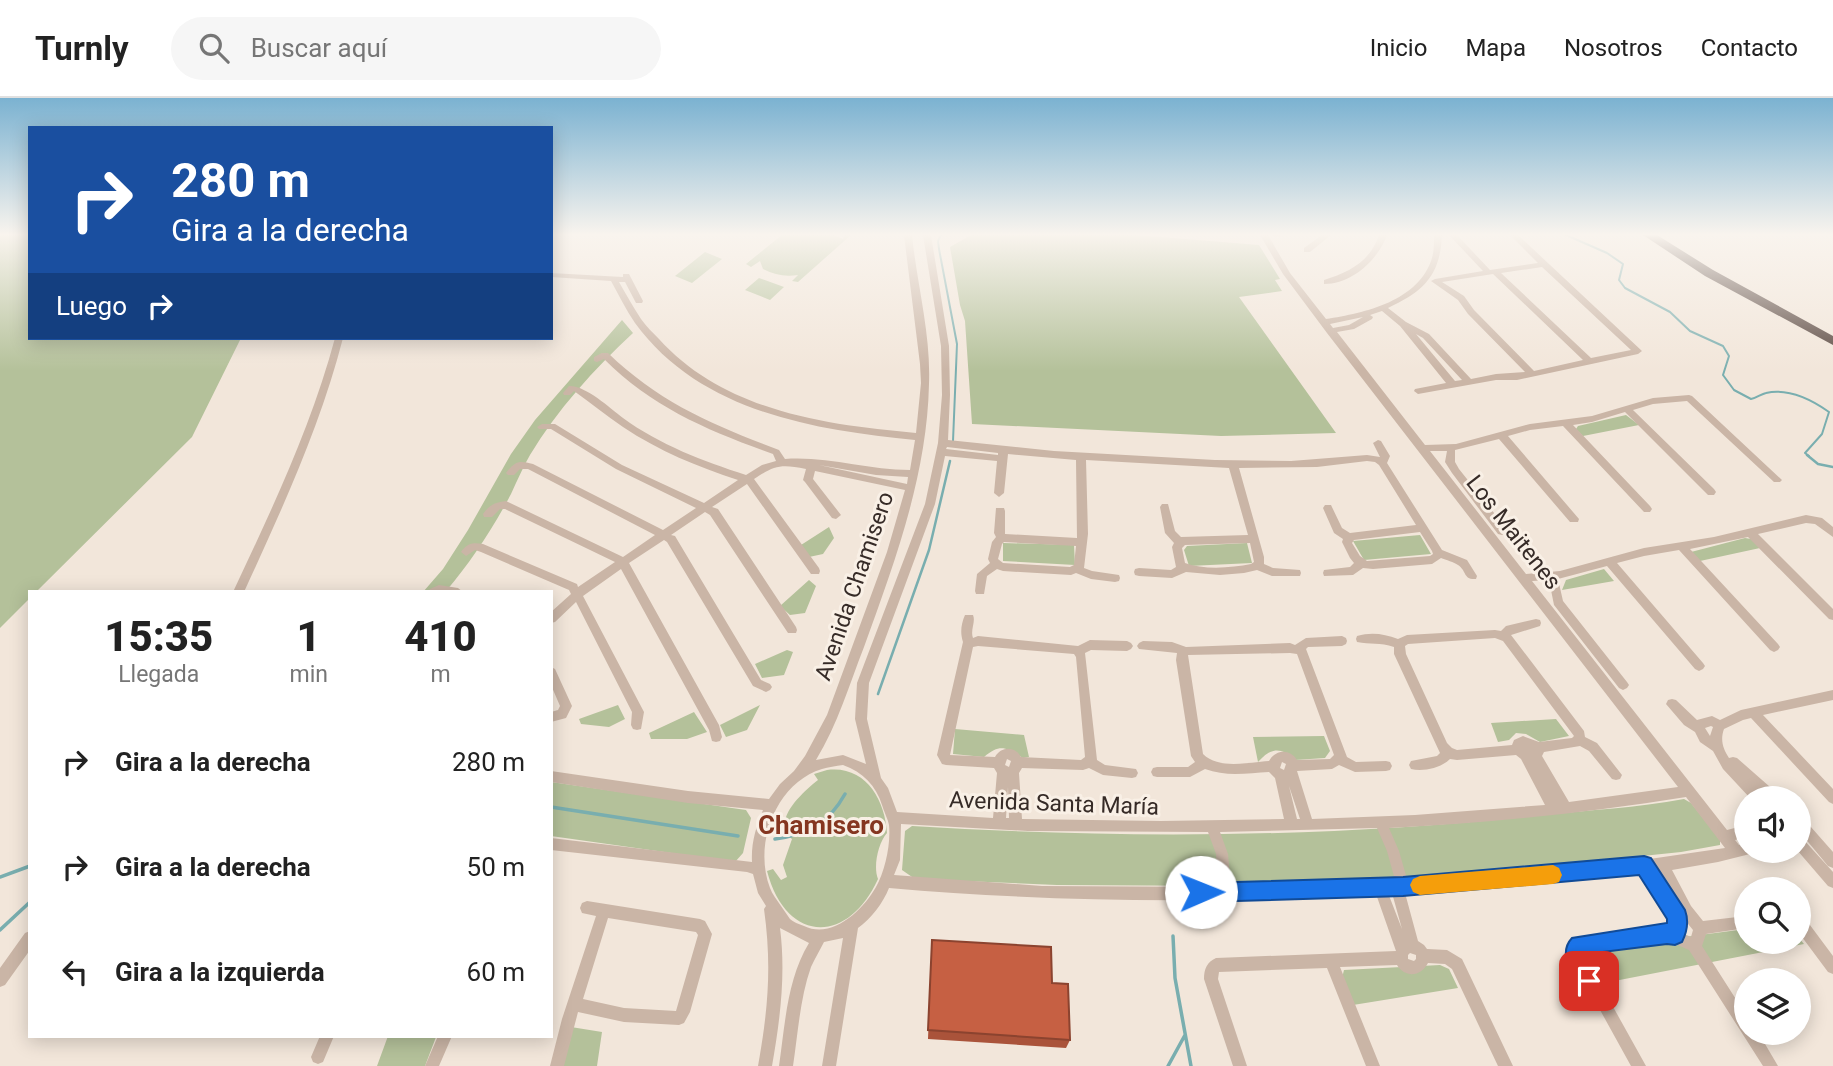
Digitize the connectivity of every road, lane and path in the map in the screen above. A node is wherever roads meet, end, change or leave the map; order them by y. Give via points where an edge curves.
1 (614, 280) edge
2 (629, 280) edge
3 (915, 280) edge
4 (934, 280) edge
5 (1291, 280) edge
6 (1332, 280) edge
7 (1430, 280) joint
8 (1500, 280) edge
9 (1561, 280) edge
10 (1722, 280) edge
11 (1732, 280) edge
12 (1327, 282) dead end
13 (639, 302) dead end
14 (1385, 309) junction
15 (1403, 324) junction
16 (1327, 326) junction
17 (1833, 335) edge
18 (339, 340) edge
19 (1833, 341) edge
20 (597, 359) dead end
21 (1590, 362) junction
22 (1532, 374) junction
23 (1469, 382) junction
24 (1453, 385) junction
25 (1418, 391) dead end
26 (567, 393) dead end
27 (1628, 410) junction
28 (1565, 422) junction
29 (542, 427) dead end
30 (1502, 436) junction
31 (920, 437) junction
32 (1378, 443) dead end
33 (942, 447) junction
34 (1422, 447) junction
35 (1453, 449) junction
36 (1003, 455) junction
37 (1430, 458) junction
38 (1080, 460) junction
39 (784, 461) junction
40 (1382, 463) junction
41 (812, 464) junction
42 (1234, 468) junction
43 (511, 473) dead end
44 (914, 474) junction
45 (746, 478) junction
46 (1777, 480) dead end
47 (911, 488) junction
48 (1711, 492) dead end
49 (999, 493) dead end
50 (1165, 507) dead end
51 (707, 508) junction
52 (1328, 508) dead end
53 (1647, 509) dead end
54 (1000, 511) dead end
55 (488, 514) dead end
56 (836, 514) dead end
57 (904, 518) junction
58 (1574, 519) dead end
59 (922, 523) junction
60 (1422, 528) junction
61 (1502, 531) dead end
62 (1749, 532) junction
63 (1833, 533) edge
64 (665, 534) junction
65 (1002, 538) junction
66 (1349, 538) junction
67 (1253, 539) junction
68 (1081, 542) junction
69 (1180, 542) junction
70 (1682, 547) junction
71 (466, 552) dead end
72 (1438, 553) junction
73 (622, 561) junction
74 (1610, 562) junction
75 (996, 564) junction
76 (1360, 564) junction
77 (1258, 566) junction
78 (1184, 568) junction
79 (1077, 569) junction
80 (815, 571) dead end
81 (1139, 572) dead end
82 (1296, 573) dead end
83 (1328, 573) dead end
84 (1472, 576) dead end
85 (1115, 578) dead end
86 (1524, 578) junction
87 (1557, 578) junction
88 (1532, 589) junction
89 (239, 590) edge
90 (980, 591) dead end
91 (578, 592) junction
92 (1833, 616) edge
93 (553, 617) edge
94 (969, 618) dead end
95 (1536, 623) dead end
96 (792, 630) dead end
97 (1504, 635) junction
98 (1361, 639) dead end
99 (1342, 641) dead end
100 (969, 643) junction
101 (1399, 644) junction
102 (1127, 646) dead end
103 (1143, 646) dead end
104 (1774, 647) dead end
105 (1297, 649) junction
106 (1079, 651) junction
107 (1185, 651) junction
108 (1699, 666) dead end
109 (553, 677) edge
110 (1623, 685) dead end
111 (766, 687) dead end
112 (1831, 698) edge
113 (1672, 704) dead end
114 (1753, 712) junction
115 (553, 716) edge
116 (637, 725) dead end
117 (1720, 725) junction
118 (1699, 728) junction
119 (716, 737) dead end
120 (1580, 740) junction
121 (1715, 745) junction
122 (1529, 752) junction
123 (1448, 753) junction
124 (1340, 760) junction
125 (1090, 762) junction
126 (1203, 764) junction
127 (1415, 765) dead end
128 (1386, 766) dead end
129 (1008, 767) junction
130 (1284, 770) junction
131 (1157, 772) dead end
132 (1132, 773) dead end
133 (799, 774) junction
134 (1616, 775) dead end
135 (553, 776) edge
136 (876, 780) junction
137 (1747, 786) edge
138 (1761, 786) edge
139 (1689, 791) junction
140 (1833, 798) edge
141 (771, 805) junction
142 (1559, 807) junction
143 (895, 818) junction
144 (1380, 822) junction
145 (999, 823) junction
146 (1016, 824) junction
147 (1292, 825) junction
148 (1308, 825) junction
149 (1212, 826) junction
150 (1734, 834) edge
151 (1724, 837) junction
152 (1811, 841) edge
153 (553, 844) edge
154 (1734, 845) edge
155 (1734, 852) edge
156 (1811, 857) edge
157 (1833, 862) edge
158 (1662, 863) junction
159 (1644, 865) junction
160 (758, 870) junction
161 (887, 881) junction
162 (1833, 882) edge
163 (1400, 887) junction
164 (1380, 888) junction
165 (1225, 892) junction
166 (771, 906) junction
167 (587, 908) dead end
168 (604, 911) junction
169 (1734, 924) edge
170 (851, 927) junction
171 (1700, 928) junction
172 (1675, 935) junction
173 (1811, 938) edge
174 (819, 939) junction
175 (28, 941) edge
176 (1693, 944) junction
177 (1410, 952) junction
178 (1331, 961) junction
179 (1833, 967) edge
180 (0, 980) edge
181 (575, 1004) junction
182 (1734, 1008) edge
183 (326, 1038) edge
184 (444, 1038) edge
185 (1758, 1045) edge
186 (318, 1056) dead end
187 (432, 1066) edge
188 (557, 1066) edge
189 (765, 1066) edge
190 (786, 1066) edge
191 (829, 1066) edge
192 (1240, 1066) edge
193 (1373, 1066) edge
194 (1506, 1066) edge
195 (1639, 1066) edge
196 (1772, 1066) edge

1 - 31 street via 650,339 685,370 722,392 802,421
2 - 13 street
3 - 31 street, Avenida Chamisero via 924,346
4 - 33 street, Avenida Chamisero via 945,346
5 - 16 street, Los Maitenes
6 - 12 street
7 - 14 street via 1408,300
7 - 22 street via 1461,298
8 - 21 street
9 - 21 street via 1638,351
10 - 19 highway
11 - 17 highway
14 - 15 street
14 - 16 street via 1351,327
15 - 23 street via 1426,336
15 - 24 street
16 - 34 street, Los Maitenes
18 - 89 street via 301,452
20 - 39 street via 605,355 675,411 776,452
21 - 22 street
22 - 23 street
23 - 24 street
24 - 25 street
26 - 45 street via 577,389 669,449
27 - 28 street
27 - 46 street via 1659,400 1689,398
27 - 48 street
28 - 30 street
28 - 53 street
29 - 51 street via 550,425 619,467
30 - 35 street
30 - 58 street
31 - 44 street, Avenida Chamisero
32 - 40 street via 1385,456
33 - 36 street
33 - 59 street, Avenida Chamisero
34 - 35 street
34 - 37 street, Los Maitenes
35 - 37 street
35 - 61 street via 1455,471
36 - 38 street
36 - 49 street
37 - 86 street, Los Maitenes
38 - 42 street
38 - 68 street
39 - 41 street
39 - 45 street
40 - 42 street
40 - 60 street
41 - 44 street
41 - 47 street
41 - 56 street via 808,480
42 - 67 street
43 - 64 street via 518,465 530,466
44 - 47 street, Avenida Chamisero
45 - 51 street
45 - 80 street
47 - 57 street, Avenida Chamisero
50 - 69 street via 1170,533
51 - 64 street
51 - 96 street
52 - 66 street via 1338,530
54 - 65 street
55 - 73 street via 506,505
57 - 59 street via 912,524
57 - 133 street, Avenida Chamisero via 829,728
59 - 136 street, Avenida Chamisero via 863,683 861,719
60 - 66 street
60 - 72 street
62 - 63 street via 1808,519
62 - 70 street
62 - 92 street
64 - 73 street
64 - 111 street via 757,683
65 - 68 street
65 - 75 street via 993,556
66 - 76 street
67 - 69 street
67 - 77 street
68 - 79 street
69 - 78 street via 1177,547
70 - 74 street
70 - 104 street
71 - 91 street via 473,546 483,548
72 - 76 street via 1432,560
72 - 84 street via 1462,564
73 - 91 street
73 - 119 street
74 - 87 street
74 - 108 street
75 - 79 street
75 - 90 street via 982,574
76 - 83 street via 1353,571
77 - 78 street
77 - 82 street
78 - 81 street via 1172,573
79 - 85 street
86 - 87 street
86 - 88 street, Los Maitenes
87 - 88 street
87 - 110 street via 1558,602
88 - 139 street, Los Maitenes
91 - 93 street
91 - 116 street via 638,712
94 - 100 street
95 - 97 street via 1510,629
97 - 101 street
97 - 120 street
98 - 101 street
99 - 105 street via 1306,643
100 - 106 street
100 - 129 street via 943,757
101 - 123 street
102 - 106 street via 1090,645
103 - 107 street
105 - 107 street
105 - 124 street via 1303,654
106 - 125 street
107 - 126 street via 1182,660 1188,702 1197,756
109 - 115 street via 566,706 562,714
112 - 114 street
113 - 118 street
114 - 117 street
114 - 140 street
117 - 118 street via 1708,721
117 - 121 street
118 - 121 street
120 - 122 street
120 - 134 street via 1593,747
121 - 137 street
121 - 138 street
122 - 123 street
122 - 142 street
123 - 127 street via 1440,761
124 - 128 street via 1355,767
124 - 130 street
125 - 129 street
125 - 132 street via 1103,770
126 - 130 street
126 - 131 street via 1190,772
129 - 145 street
129 - 146 street
130 - 147 street
130 - 148 street
133 - 136 street via 820,763 844,760
133 - 141 street
135 - 141 street
136 - 143 street
139 - 142 street, Avenida Santa María
139 - 151 street, Los Maitenes
141 - 160 street via 759,839
142 - 144 street, Avenida Santa María
143 - 145 street, Avenida Santa María
143 - 161 street via 896,845
144 - 148 street, Avenida Santa María
144 - 163 street via 1393,851
145 - 146 street, Avenida Santa María
146 - 149 street, Avenida Santa María
147 - 148 street, Avenida Santa María
147 - 149 street, Avenida Santa María
149 - 165 street via 1222,854
150 - 151 street
151 - 154 street, Los Maitenes
152 - 157 street
153 - 160 street
155 - 158 street
156 - 162 street
158 - 159 street
158 - 171 street via 1686,911
159 - 163 street
159 - 172 street via 1678,918
160 - 166 street
161 - 165 street via 1004,890
161 - 170 street
163 - 164 street
163 - 177 street
164 - 165 street
164 - 177 street
166 - 174 street via 791,929
166 - 189 street via 778,991
167 - 168 street
168 - 181 street
168 - 181 street via 704,929 683,1012 671,1019
169 - 171 street
170 - 174 street
170 - 191 street
171 - 176 street via 1699,941
172 - 176 street
172 - 195 street via 1583,944 1576,949 1577,960
173 - 179 street
174 - 190 street via 802,973
175 - 180 street
176 - 182 street
177 - 178 street
177 - 194 street via 1454,961
178 - 192 street via 1223,963 1213,968 1212,984
178 - 193 street
181 - 188 street
183 - 186 street
184 - 187 street
185 - 196 street

